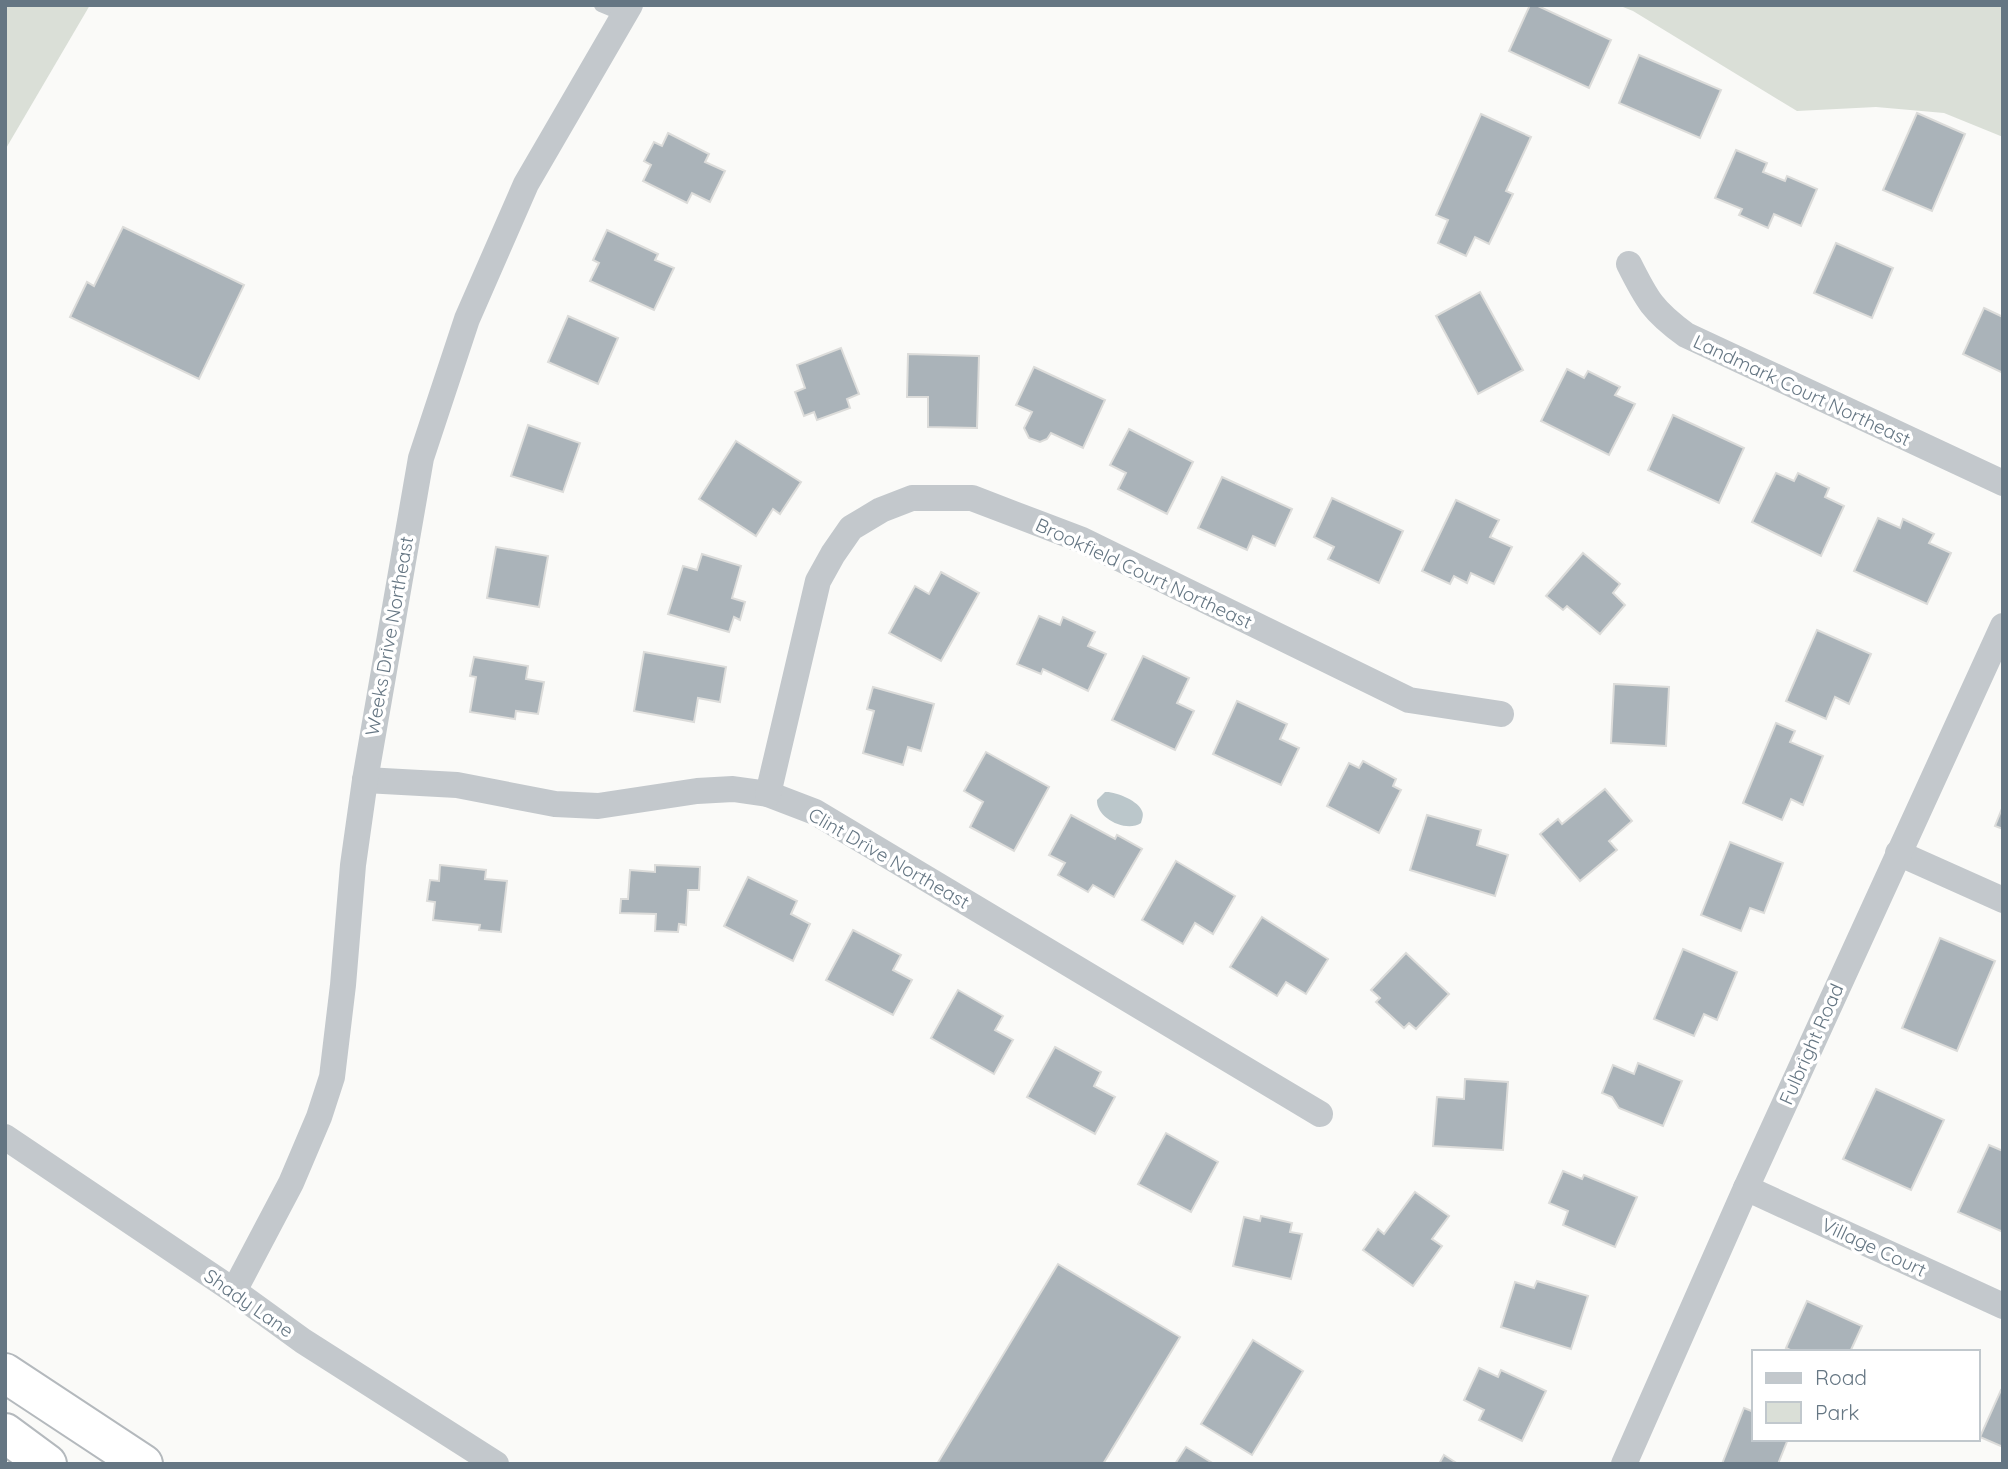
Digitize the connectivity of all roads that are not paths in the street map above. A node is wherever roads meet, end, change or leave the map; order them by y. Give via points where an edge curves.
1 (619, 9) edge
2 (1629, 264) dead end
3 (2003, 483) edge
4 (2003, 626) edge
5 (1501, 714) dead end
6 (365, 780) junction
7 (768, 794) junction
8 (1898, 853) junction
9 (2003, 900) edge
10 (1320, 1114) dead end
11 (5, 1137) edge
12 (1746, 1188) junction
13 (234, 1291) junction
14 (2003, 1306) edge
15 (5, 1373) edge
16 (5, 1433) edge
17 (47, 1464) edge
18 (143, 1464) edge
19 (496, 1464) edge
20 (1624, 1464) edge

1 - 6 street, Weeks Drive Northeast via 526,184 467,319 421,457
2 - 3 street, Landmark Court Northeast via 1660,316 1686,335
4 - 8 street, Fulbright Road
5 - 7 street, Brookfield Court Northeast via 1409,700 1082,540 972,498 912,498 851,528 818,581
6 - 7 street, Clint Drive Northeast via 457,785 555,804 598,806 697,791 733,789
6 - 13 street, Weeks Drive Northeast via 332,1077 290,1183
7 - 10 street, Clint Drive Northeast via 815,812
8 - 9 street
8 - 12 street, Fulbright Road
11 - 13 street, Shady Lane
12 - 14 street, Village Court
12 - 20 street, Fulbright Road
13 - 19 street, Shady Lane via 303,1341
15 - 18 highway
16 - 17 highway

